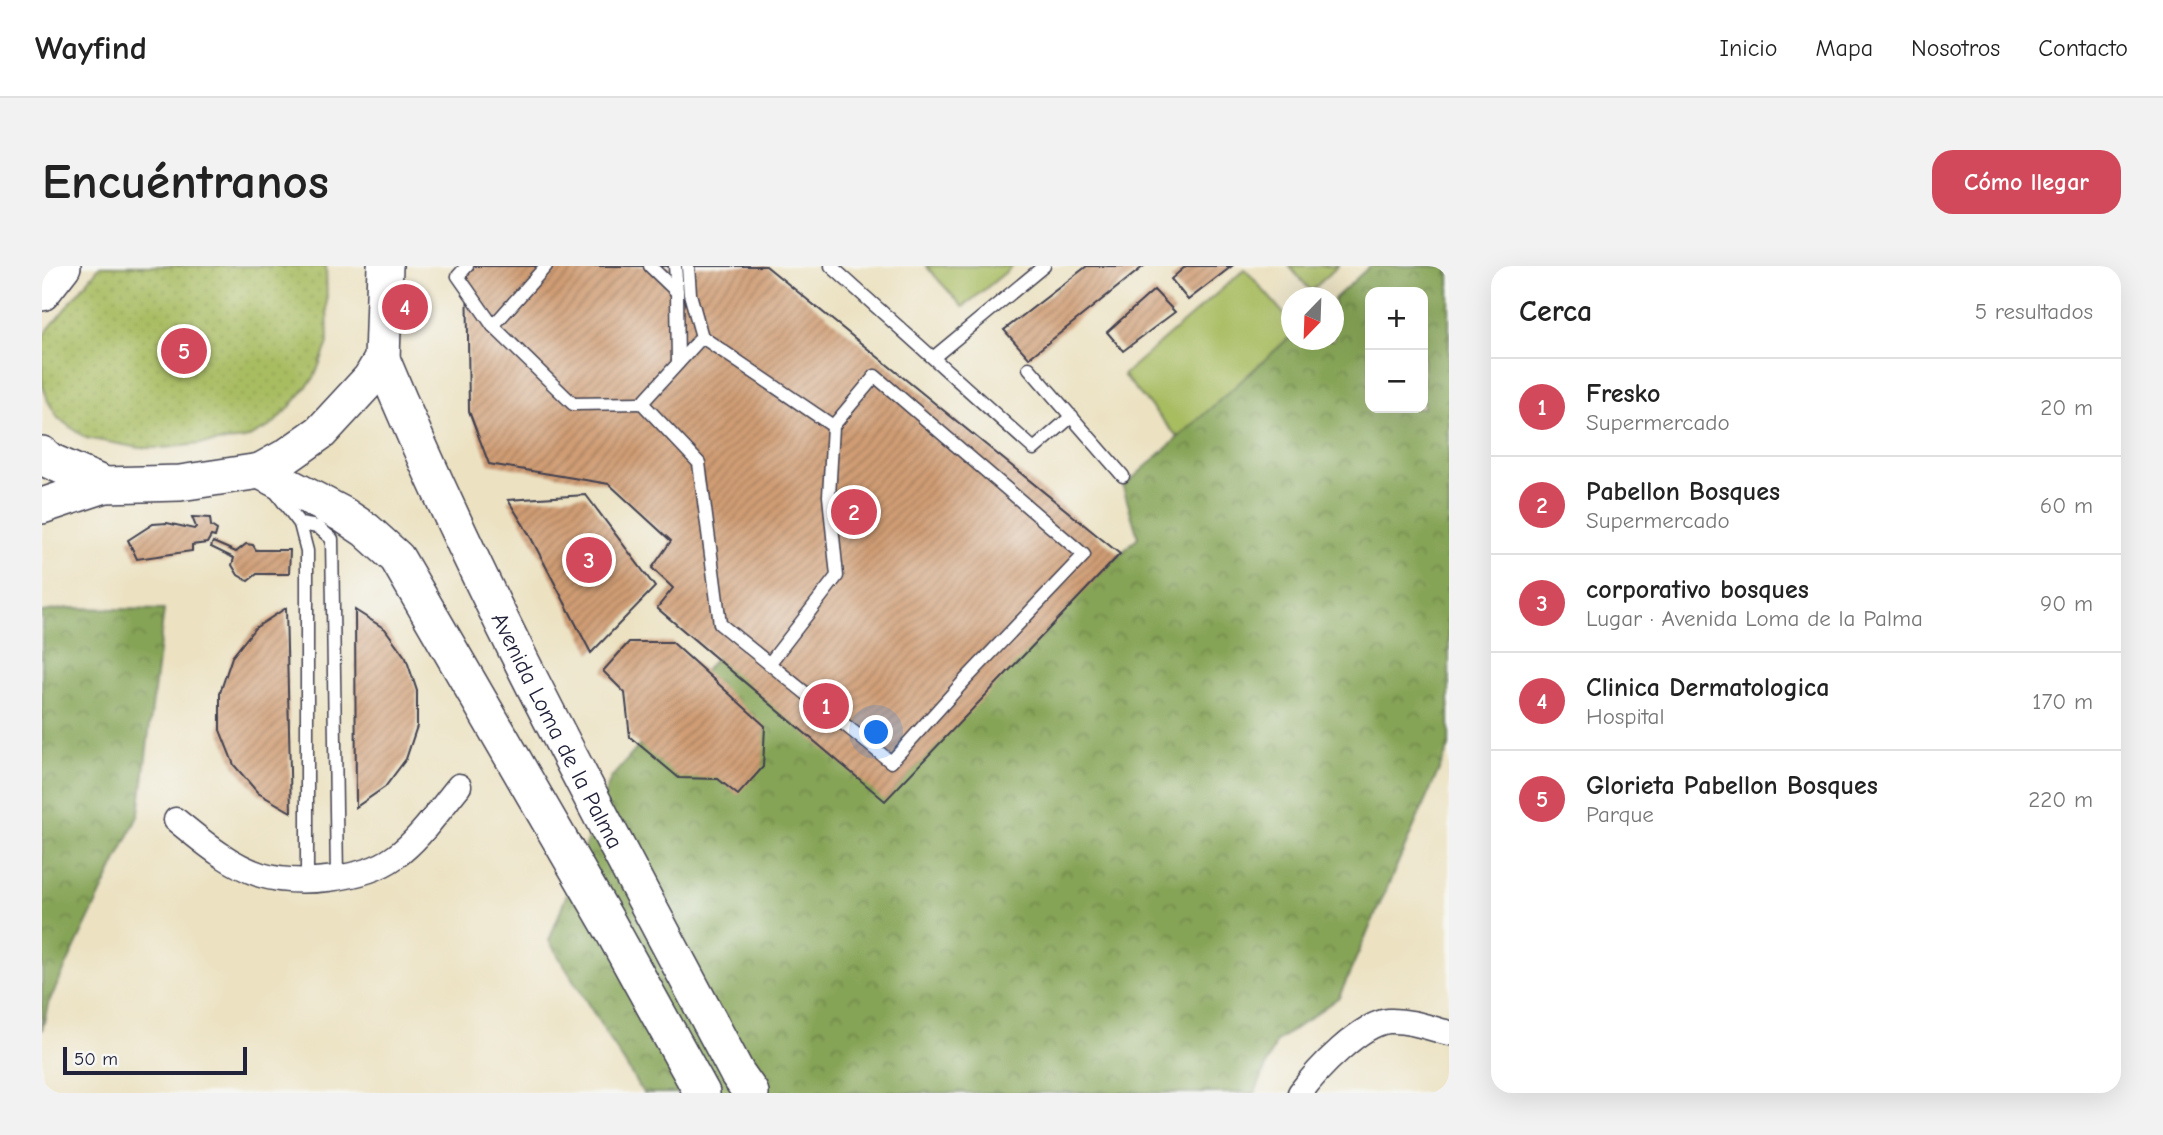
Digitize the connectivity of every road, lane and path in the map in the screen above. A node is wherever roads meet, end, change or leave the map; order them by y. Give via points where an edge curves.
1 (63, 266) edge
2 (385, 266) edge
3 (467, 266) edge
4 (546, 266) edge
5 (650, 266) edge
6 (675, 266) edge
7 (688, 266) edge
8 (831, 266) edge
9 (1044, 266) edge
10 (677, 292) junction
11 (42, 293) edge
12 (493, 326) junction
13 (702, 337) junction
14 (934, 357) junction
15 (382, 359) junction
16 (678, 363) junction
17 (1028, 368) dead end
18 (642, 403) junction
19 (1072, 416) junction
20 (833, 426) junction
21 (42, 454) edge
22 (260, 471) junction
23 (1123, 476) dead end
24 (105, 485) junction
25 (42, 506) edge
26 (300, 524) junction
27 (769, 664) junction
28 (459, 786) dead end
29 (176, 820) dead end
30 (337, 877) junction
31 (307, 881) junction
32 (1449, 1033) edge
33 (702, 1093) edge
34 (751, 1093) edge
35 (1300, 1093) edge

1 - 11 main road
2 - 15 main road
3 - 12 lane via 458,276
4 - 12 lane
5 - 10 lane
6 - 10 lane
7 - 13 lane
8 - 14 lane
9 - 14 lane
10 - 16 lane
12 - 18 lane via 573,404
13 - 16 lane
13 - 20 lane
14 - 19 lane via 1034,449
15 - 22 main road via 370,379 321,432
15 - 34 main road, Avenida Loma de la Palma via 423,457 558,736
16 - 18 lane
17 - 19 lane
18 - 27 lane via 699,463 720,624
19 - 23 lane
20 - 27 lane via 829,495 837,576
20 - 27 lane via 875,376 1084,555 891,762
21 - 24 main road
22 - 24 main road via 180,483
22 - 26 lane
22 - 33 main road, Avenida Loma de la Palma via 342,514 397,558
24 - 25 main road
26 - 30 lane via 318,527 332,539
26 - 31 lane via 307,551
28 - 30 street via 394,858
29 - 31 street via 218,853 261,875
30 - 31 street
32 - 35 street via 1385,1021 1331,1056

